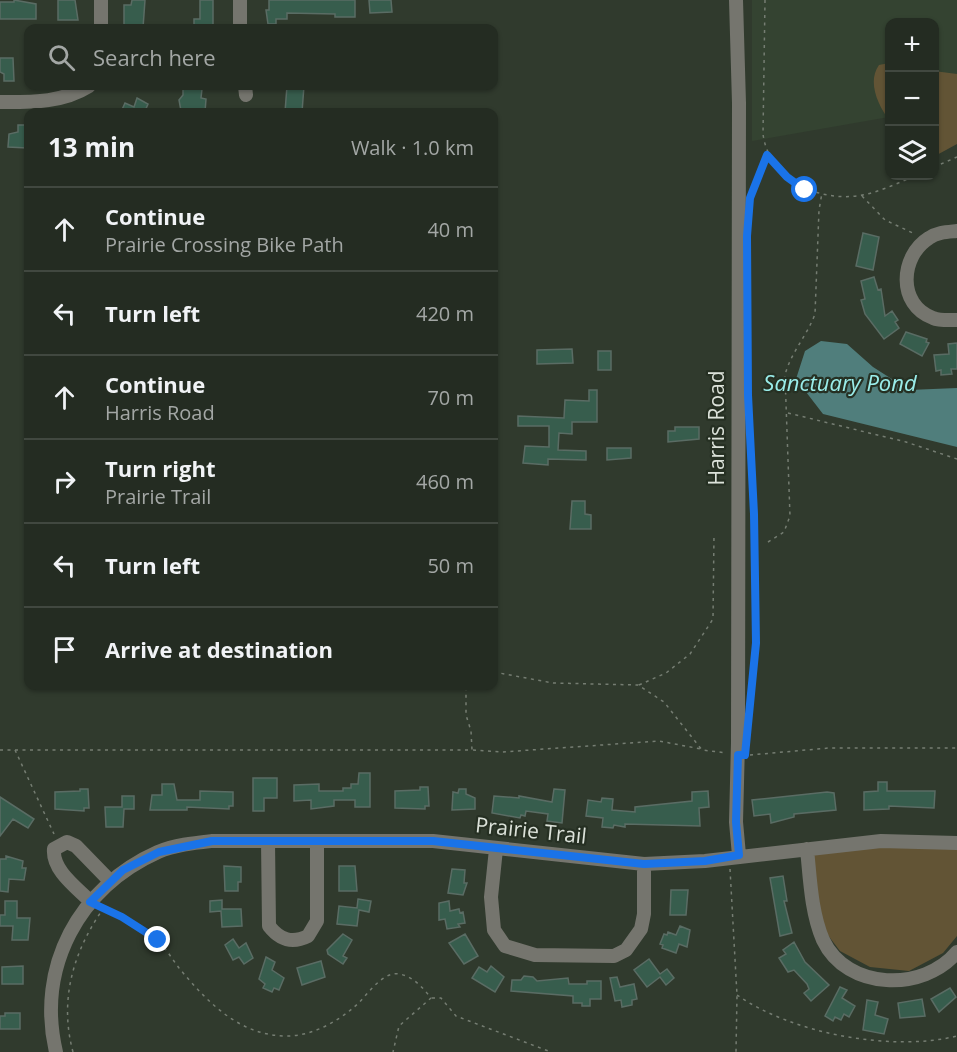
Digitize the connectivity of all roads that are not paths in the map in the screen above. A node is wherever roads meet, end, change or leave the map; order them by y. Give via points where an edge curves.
1 (101, 0) edge
2 (240, 0) edge
3 (736, 0) edge
4 (101, 23) edge
5 (240, 24) edge
6 (81, 90) edge
7 (0, 102) edge
8 (957, 231) edge
9 (957, 320) edge
10 (268, 841) junction
11 (317, 841) junction
12 (957, 843) edge
13 (496, 849) junction
14 (807, 849) junction
15 (734, 856) junction
16 (644, 864) junction
17 (110, 881) junction
18 (90, 902) junction
19 (957, 952) edge
20 (56, 1052) edge

1 - 4 street
2 - 5 street
3 - 15 street, Harris Road via 738,755
6 - 7 street via 42,102
8 - 9 street via 927,240 911,257 906,280 908,292 922,311 933,318
10 - 11 street, Prairie Trail
10 - 11 street via 269,926 282,939 290,941 309,936 317,921
10 - 17 street, Prairie Trail via 212,841 177,846 123,870
11 - 13 street, Prairie Trail via 433,841
12 - 14 street, Prairie Trail via 881,841
13 - 16 street, Prairie Trail
13 - 16 street via 491,897 494,930 505,946 535,955 614,956 626,950 641,929
14 - 15 street, Prairie Trail
14 - 19 street via 818,926 825,943 847,966 877,980 909,980 939,969
15 - 16 street, Prairie Trail
17 - 18 street, Prairie Trail
17 - 18 street via 76,846 58,844 53,858 58,868
18 - 20 street, Prairie Trail via 65,940 54,975 51,1021

